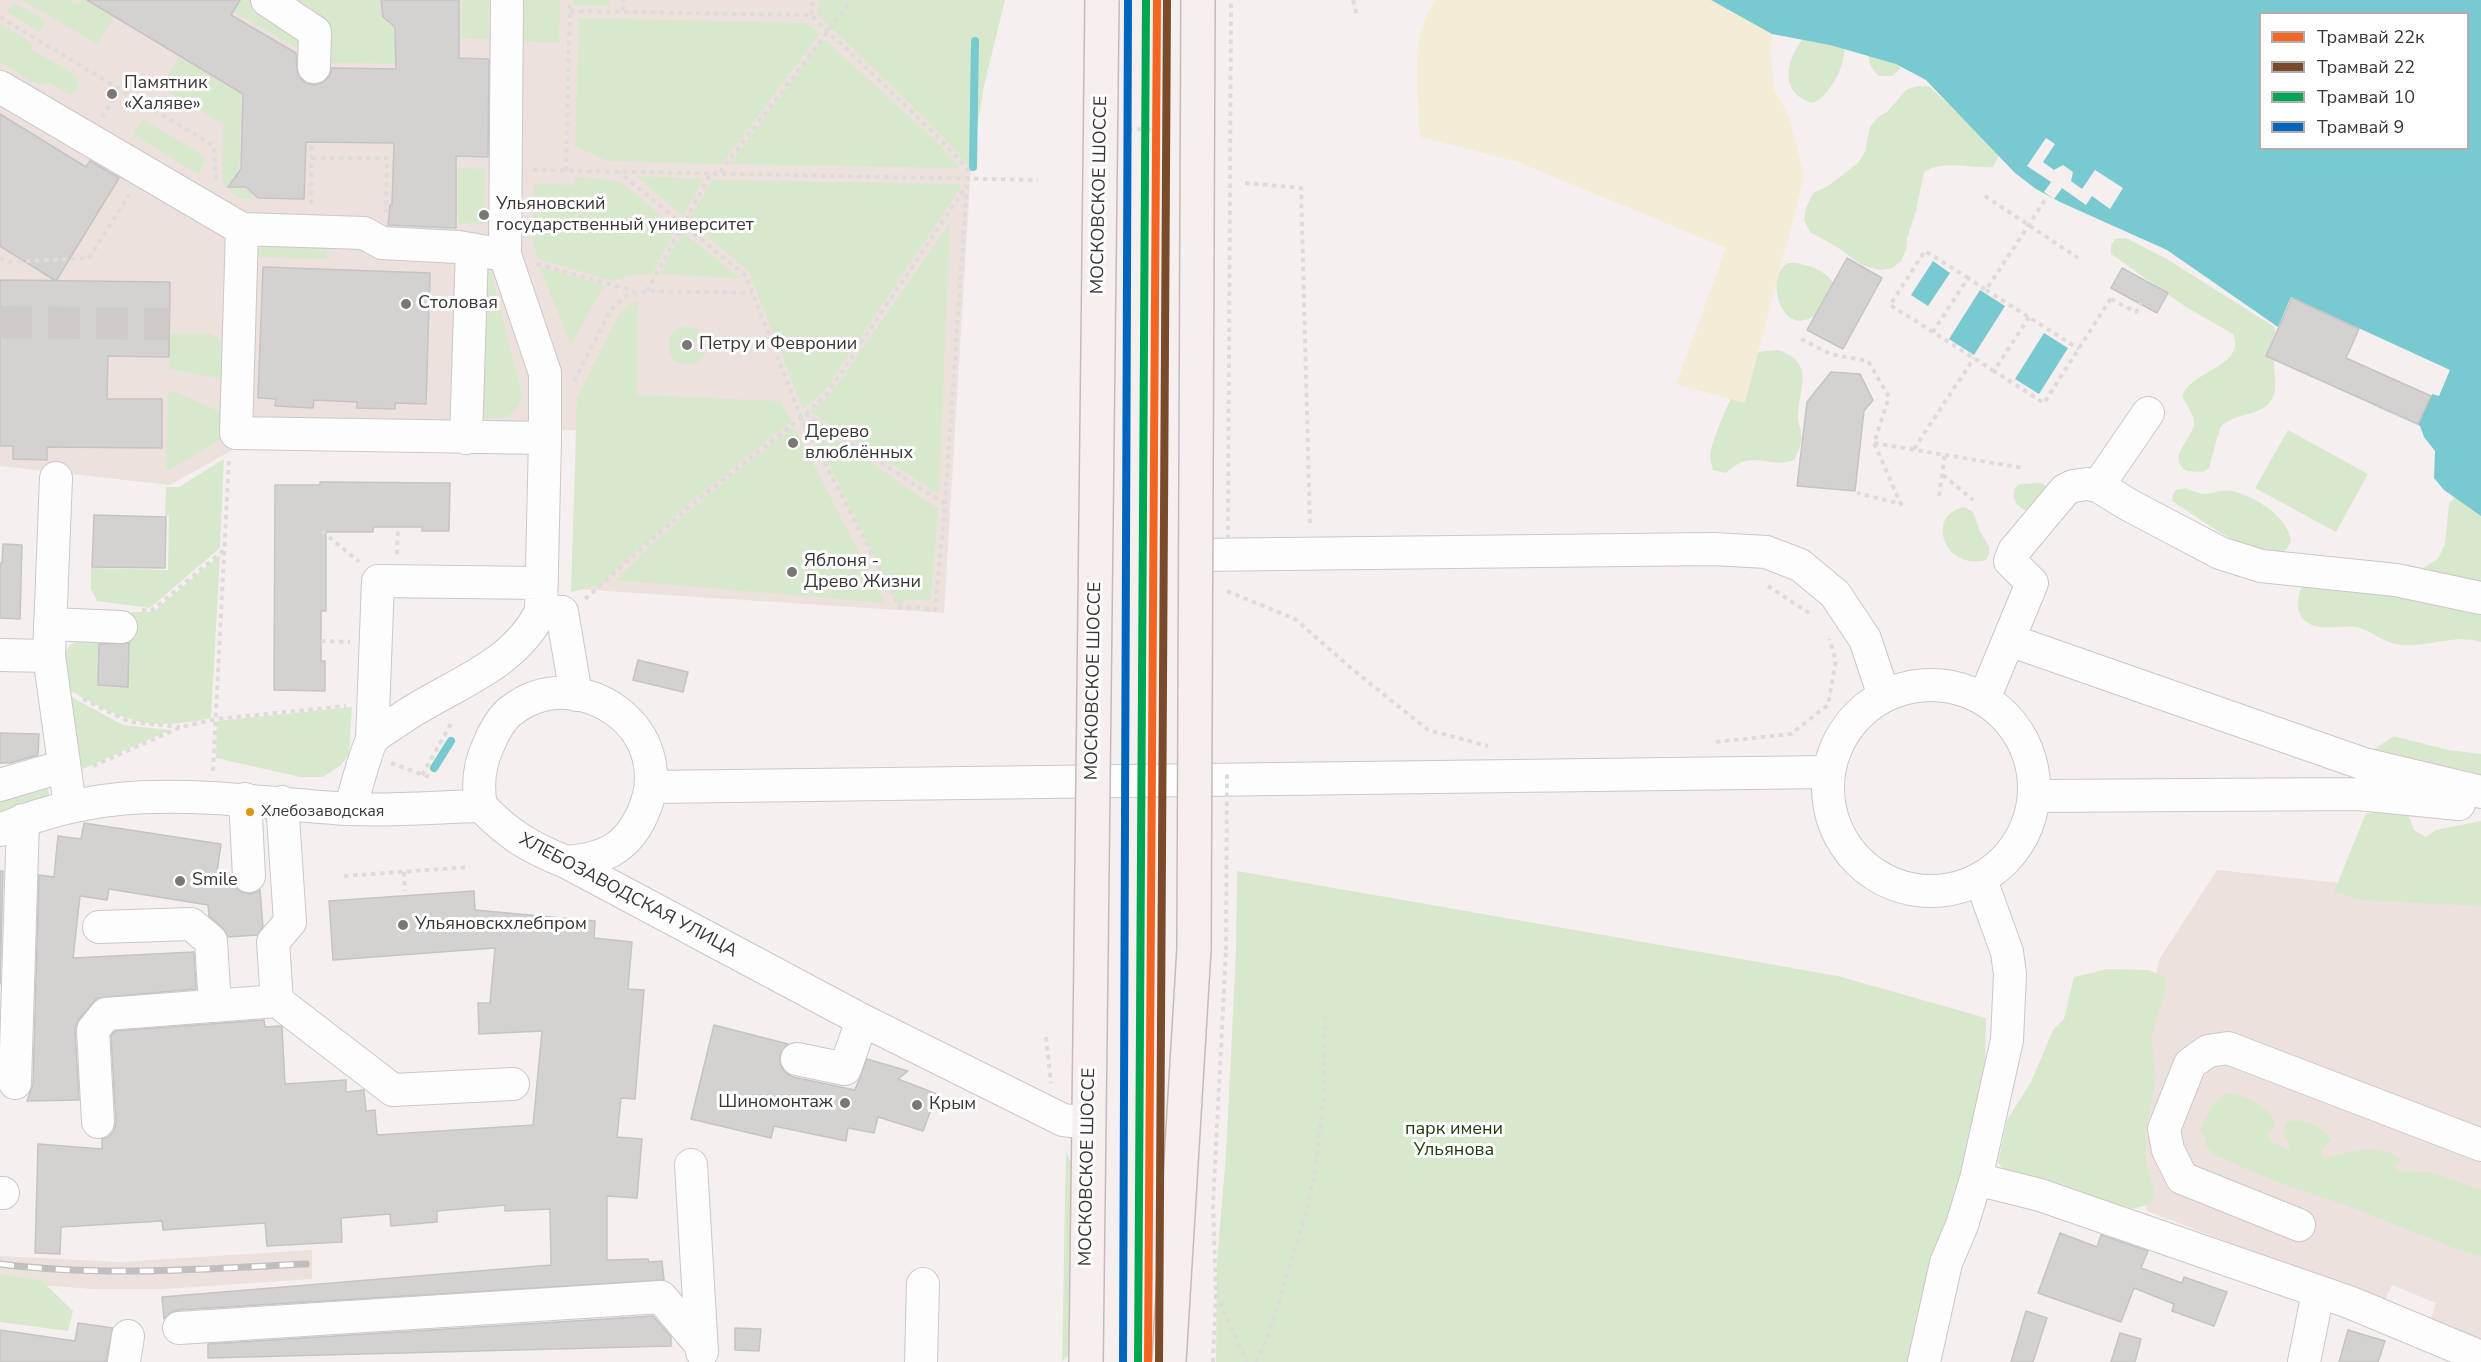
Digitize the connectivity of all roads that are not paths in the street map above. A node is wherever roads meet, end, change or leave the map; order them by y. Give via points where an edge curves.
1 (267, 0) edge
2 (507, 0) edge
3 (1102, 0) edge
4 (1198, 0) edge
5 (314, 67) dead end
6 (0, 87) edge
7 (242, 229) junction
8 (472, 249) junction
9 (505, 255) junction
10 (2148, 413) dead end
11 (466, 438) junction
12 (545, 438) junction
13 (56, 478) dead end
14 (2098, 486) junction
15 (1196, 555) junction
16 (2481, 598) edge
17 (549, 602) junction
18 (50, 624) junction
19 (121, 627) road end
20 (2009, 640) junction
21 (0, 655) edge
22 (51, 669) junction
23 (576, 695) junction
24 (1884, 696) junction
25 (1984, 699) junction
26 (372, 740) junction
27 (1828, 772) junction
28 (66, 783) junction
29 (0, 785) edge
30 (652, 787) junction
31 (2481, 792) edge
32 (2035, 796) junction
33 (244, 799) junction
34 (282, 802) junction
35 (481, 806) junction
36 (2481, 806) edge
37 (350, 809) junction
38 (11, 825) edge
39 (566, 862) junction
40 (249, 876) dead end
41 (1981, 880) junction
42 (99, 927) dead end
43 (277, 1001) junction
44 (215, 1006) junction
45 (862, 1020) junction
46 (797, 1059) dead end
47 (15, 1083) dead end
48 (513, 1084) dead end
49 (98, 1122) dead end
50 (1089, 1123) junction
51 (2481, 1145) edge
52 (691, 1165) dead end
53 (1977, 1179) junction
54 (2299, 1225) dead end
55 (923, 1284) dead end
56 (2318, 1293) junction
57 (179, 1328) dead end
58 (702, 1354) edge
59 (2481, 1357) edge
60 (921, 1362) edge
61 (1086, 1362) edge
62 (1169, 1362) edge
63 (1924, 1362) edge
64 (2304, 1362) edge

1 - 5 street via 315,32
2 - 9 street
3 - 50 main road, МОСКОВСКОЕ ШОССЕ, bridge
4 - 15 main road, bridge
6 - 7 street
7 - 8 street via 364,233 385,243
7 - 11 street via 236,434
8 - 9 street
8 - 11 street
9 - 12 street via 545,373
10 - 14 street
11 - 12 street
12 - 17 street
13 - 18 street
14 - 16 street via 2220,554 2261,566 2396,580
14 - 20 street via 2065,489 2014,551 2010,561 2032,583
15 - 24 street via 1714,549 1766,552 1800,565 1835,594 1864,639
15 - 62 main road, bridge via 1194,949
17 - 23 street
17 - 26 street via 517,647 410,712
17 - 26 street via 378,581
18 - 19 street
18 - 22 street
20 - 25 street
20 - 31 street via 2364,765
21 - 22 street
22 - 28 street
23 - 30 street via 617,710 632,723 644,742 652,768
23 - 35 street via 539,696 511,710 493,733 484,753 478,790
24 - 25 street via 1929,684 1958,687
24 - 27 street via 1853,720 1837,744
25 - 32 street via 2007,717 2023,740 2033,767
26 - 37 street
27 - 30 street
27 - 41 street via 1828,801 1835,828 1850,853 1871,873 1897,886 1925,892 1954,890
28 - 29 street
28 - 33 street via 129,797
28 - 38 street
30 - 39 street via 642,816 627,841 605,855
32 - 36 street via 2360,794
32 - 41 street via 2018,845 2002,865
33 - 34 street
33 - 40 street
34 - 37 street
34 - 43 street via 290,922 273,942
35 - 37 street
35 - 39 street, ХЛЕБОЗАВОДСКАЯ УЛИЦА via 529,847
38 - 47 street
39 - 45 street, ХЛЕБОЗАВОДСКАЯ УЛИЦА
41 - 53 street via 2007,952 2010,974 2007,1041
42 - 44 street via 191,924 211,941
43 - 44 street
43 - 48 street via 393,1090
44 - 49 street via 106,1014 93,1030
45 - 46 street via 845,1069
45 - 50 street, ХЛЕБОЗАВОДСКАЯ УЛИЦА via 1063,1120
50 - 61 main road, МОСКОВСКОЕ ШОССЕ
51 - 54 street via 2228,1048 2208,1051 2190,1064 2164,1129 2168,1150 2182,1178
52 - 58 street
53 - 56 street via 2040,1195
53 - 63 street via 1946,1263
55 - 60 street
56 - 59 street
56 - 64 street
57 - 58 street via 661,1297

